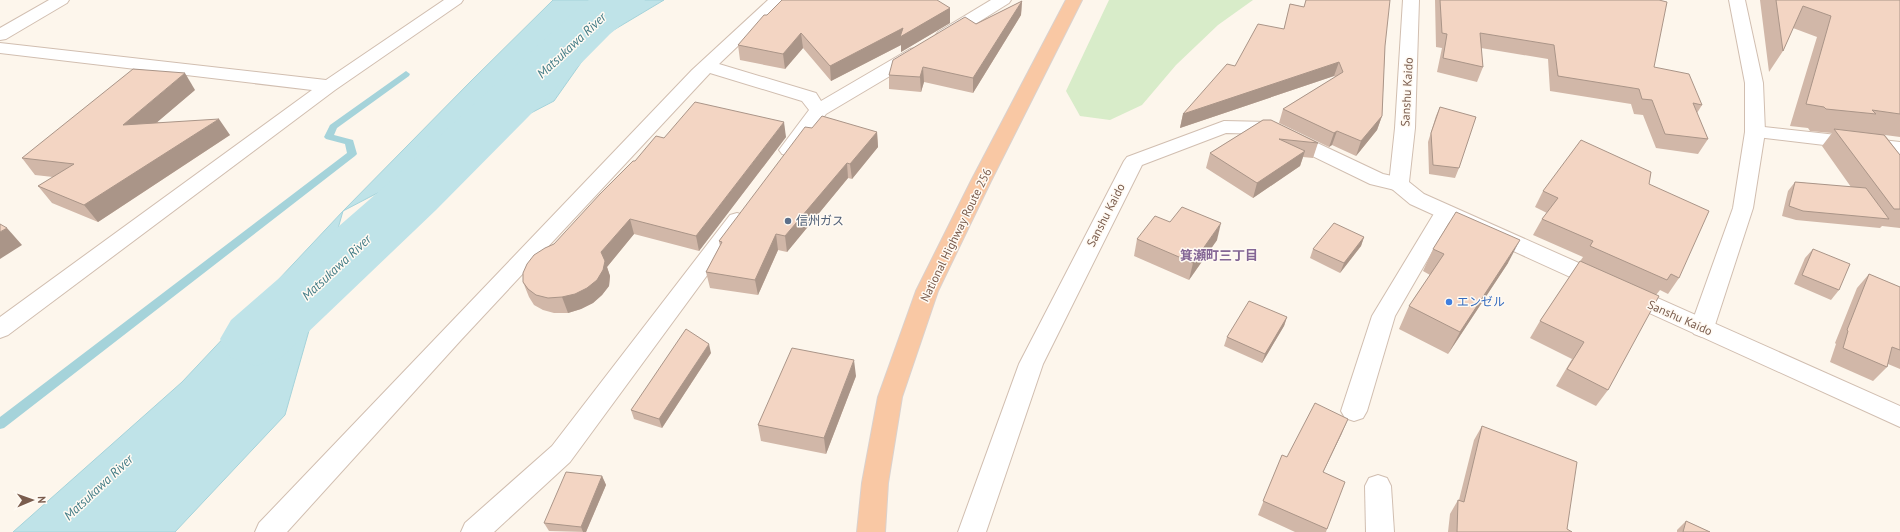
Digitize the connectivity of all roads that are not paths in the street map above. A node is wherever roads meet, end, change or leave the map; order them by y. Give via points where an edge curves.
1 (61, 0) edge
2 (455, 0) edge
3 (778, 0) edge
4 (1003, 0) edge
5 (1074, 0) edge
6 (1411, 0) edge
7 (1737, 0) edge
8 (0, 35) edge
9 (0, 48) edge
10 (706, 66) junction
11 (329, 86) junction
12 (819, 110) junction
13 (1755, 132) junction
14 (1900, 148) edge
15 (776, 168) edge
16 (1399, 184) junction
17 (747, 206) edge
18 (1445, 212) junction
19 (1702, 328) junction
20 (0, 329) edge
21 (1354, 410) dead end
22 (1900, 417) edge
23 (1378, 486) dead end
24 (269, 532) edge
25 (475, 532) edge
26 (871, 532) edge
27 (972, 532) edge
28 (1380, 532) edge

1 - 8 street
2 - 11 street
3 - 10 street
4 - 12 street
5 - 26 highway, National Highway Route 256 via 927,291 890,397 875,483
6 - 16 street, Sanshu Kaido via 1405,128
7 - 13 street via 1754,83
9 - 11 street
10 - 12 street via 809,97
10 - 24 street
11 - 20 street
12 - 15 street
13 - 14 street
13 - 19 street via 1743,208
16 - 18 street, Sanshu Kaido via 1417,199
16 - 27 street, Sanshu Kaido via 1377,179 1270,128 1224,127 1134,161 1031,364
17 - 25 street via 561,454
18 - 19 street, Sanshu Kaido
18 - 21 street via 1384,316
19 - 22 street, Sanshu Kaido
23 - 28 street

